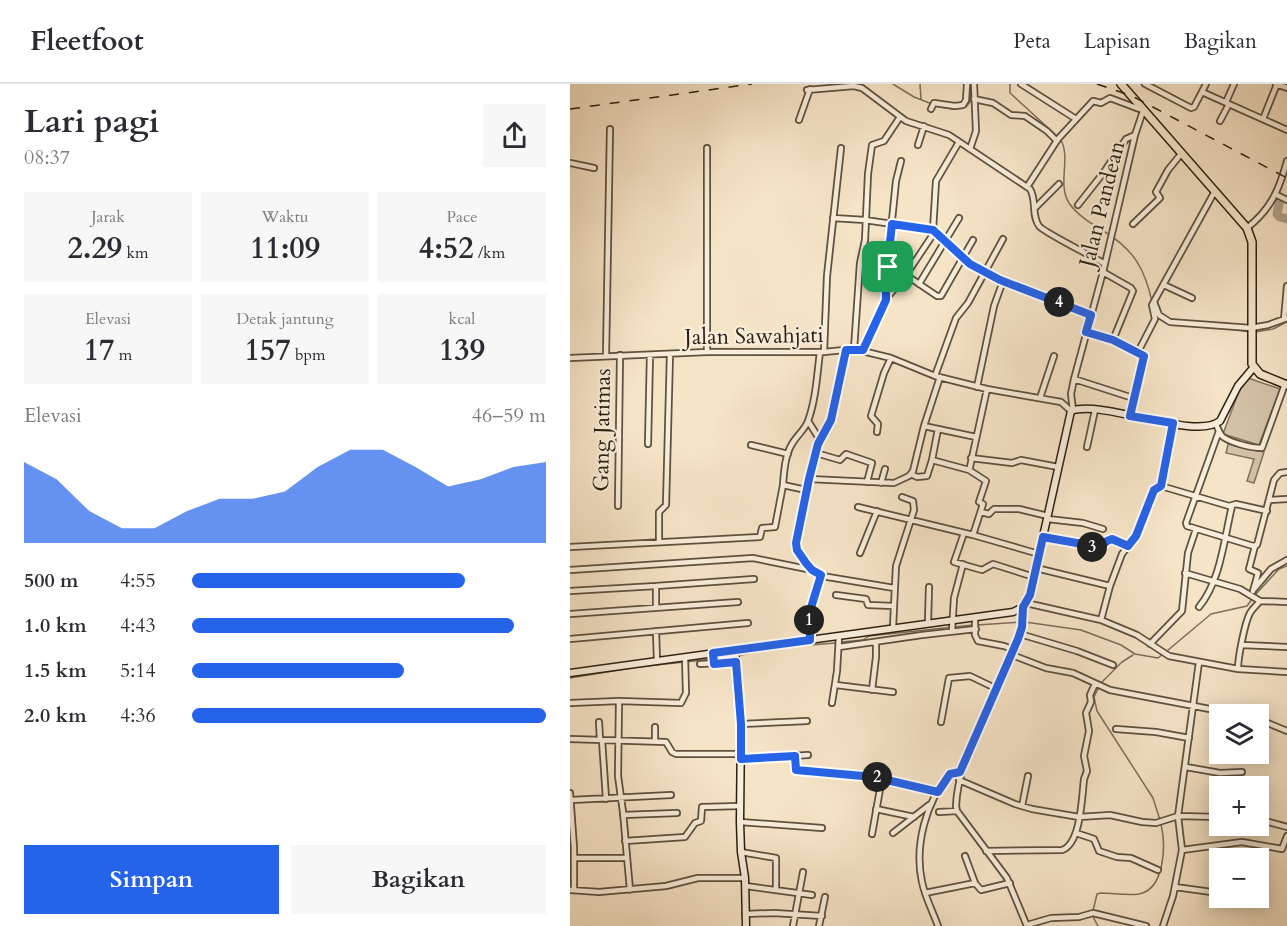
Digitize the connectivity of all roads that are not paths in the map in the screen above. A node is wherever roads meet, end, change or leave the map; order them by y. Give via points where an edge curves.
1 (967, 84) edge
2 (974, 84) edge
3 (1021, 84) edge
4 (1121, 84) edge
5 (1145, 84) edge
6 (1206, 84) edge
7 (1234, 84) edge
8 (1277, 84) edge
9 (1287, 88) edge
10 (1202, 92) junction
11 (974, 99) junction
12 (1227, 103) junction
13 (932, 106) dead end
14 (1143, 110) junction
15 (900, 117) junction
16 (1076, 119) junction
17 (1263, 119) junction
18 (799, 120) dead end
19 (1220, 121) dead end
20 (924, 126) junction
21 (610, 129) dead end
22 (1287, 130) edge
23 (1135, 135) junction
24 (1058, 138) junction
25 (959, 142) junction
26 (918, 145) dead end
27 (707, 148) dead end
28 (841, 148) dead end
29 (970, 149) junction
30 (1181, 154) junction
31 (900, 161) dead end
32 (1287, 161) edge
33 (570, 163) edge
34 (594, 168) dead end
35 (1059, 184) dead end
36 (1027, 187) junction
37 (1215, 191) junction
38 (1275, 194) junction
39 (1287, 200) edge
40 (1078, 205) dead end
41 (1035, 208) junction
42 (833, 218) junction
43 (959, 218) dead end
44 (865, 220) junction
45 (892, 224) junction
46 (1133, 224) dead end
47 (1247, 228) junction
48 (933, 232) junction
49 (1003, 239) dead end
50 (973, 240) dead end
51 (944, 242) junction
52 (963, 257) junction
53 (1105, 264) junction
54 (985, 271) junction
55 (1103, 273) junction
56 (906, 275) junction
57 (1003, 281) junction
58 (919, 284) junction
59 (1164, 285) junction
60 (1287, 286) edge
61 (1192, 298) dead end
62 (886, 300) junction
63 (1153, 303) junction
64 (1091, 315) junction
65 (1285, 318) edge
66 (1251, 331) junction
67 (1086, 332) junction
68 (1113, 340) junction
69 (854, 349) junction
70 (846, 350) junction
71 (863, 350) junction
72 (1138, 351) junction
73 (707, 352) junction
74 (822, 352) junction
75 (670, 354) junction
76 (620, 355) junction
77 (650, 355) junction
78 (606, 356) junction
79 (1054, 356) dead end
80 (570, 358) edge
81 (891, 358) junction
82 (1254, 367) junction
83 (938, 376) junction
84 (1074, 379) junction
85 (1286, 384) edge
86 (977, 387) junction
87 (987, 389) junction
88 (1040, 398) junction
89 (1133, 398) junction
90 (1095, 410) junction
91 (1072, 411) junction
92 (1130, 416) junction
93 (808, 421) junction
94 (1173, 423) junction
95 (1216, 424) junction
96 (924, 426) junction
97 (938, 429) junction
98 (1219, 431) junction
99 (877, 432) dead end
100 (976, 437) junction
101 (820, 440) junction
102 (648, 444) dead end
103 (751, 445) dead end
104 (1087, 447) dead end
105 (816, 453) junction
106 (788, 454) junction
107 (972, 458) junction
108 (932, 460) junction
109 (1058, 467) junction
110 (885, 469) dead end
111 (969, 470) junction
112 (1287, 472) edge
113 (911, 474) junction
114 (809, 479) junction
115 (867, 482) junction
116 (881, 483) junction
117 (783, 485) junction
118 (1161, 486) junction
119 (806, 490) junction
120 (1196, 496) junction
121 (902, 497) dead end
122 (1287, 499) edge
123 (1269, 500) junction
124 (618, 506) dead end
125 (1232, 506) junction
126 (858, 507) dead end
127 (877, 511) junction
128 (1267, 511) junction
129 (981, 512) junction
130 (1048, 518) junction
131 (912, 519) junction
132 (1103, 528) dead end
133 (1196, 529) junction
134 (964, 533) junction
135 (973, 535) junction
136 (1043, 537) junction
137 (1224, 537) junction
138 (659, 542) junction
139 (1128, 546) junction
140 (1256, 546) junction
141 (570, 547) edge
142 (860, 553) dead end
143 (1039, 554) junction
144 (1287, 560) edge
145 (963, 564) junction
146 (1036, 568) junction
147 (570, 570) edge
148 (812, 570) junction
149 (1185, 573) junction
150 (821, 575) junction
151 (1034, 577) junction
152 (754, 579) dead end
153 (1214, 580) junction
154 (656, 586) junction
155 (1110, 586) junction
156 (929, 587) dead end
157 (894, 588) junction
158 (570, 591) edge
159 (1251, 594) junction
160 (836, 595) dead end
161 (1259, 601) junction
162 (738, 602) dead end
163 (1287, 602) edge
164 (1024, 605) junction
165 (894, 606) junction
166 (656, 607) junction
167 (1199, 607) dead end
168 (570, 614) edge
169 (976, 618) junction
170 (1101, 620) junction
171 (748, 622) dead end
172 (951, 622) junction
173 (933, 623) junction
174 (920, 625) junction
175 (894, 627) junction
176 (910, 627) junction
177 (976, 628) junction
178 (656, 631) junction
179 (952, 631) junction
180 (936, 633) junction
181 (862, 634) junction
182 (1020, 634) junction
183 (922, 635) junction
184 (910, 636) junction
185 (839, 638) junction
186 (570, 639) edge
187 (810, 640) junction
188 (862, 642) dead end
189 (876, 642) junction
190 (1150, 644) junction
191 (1242, 645) junction
192 (839, 647) junction
193 (1287, 647) edge
194 (1014, 652) junction
195 (736, 657) junction
196 (714, 659) junction
197 (685, 660) junction
198 (657, 661) junction
199 (1199, 662) junction
200 (700, 664) dead end
201 (1113, 665) dead end
202 (1238, 669) junction
203 (1287, 672) edge
204 (570, 673) edge
205 (836, 685) junction
206 (1098, 685) junction
207 (998, 688) junction
208 (872, 690) junction
209 (893, 692) dead end
210 (620, 701) junction
211 (570, 703) edge
212 (832, 703) dead end
213 (1193, 705) junction
214 (1209, 708) edge
215 (807, 721) dead end
216 (599, 722) dead end
217 (941, 722) dead end
218 (741, 724) junction
219 (1269, 724) edge
220 (655, 727) dead end
221 (1116, 729) dead end
222 (1287, 731) edge
223 (1189, 738) junction
224 (570, 739) edge
225 (601, 740) junction
226 (619, 741) junction
227 (655, 741) junction
228 (808, 755) dead end
229 (741, 756) junction
230 (795, 756) junction
231 (1186, 767) junction
232 (960, 772) junction
233 (1242, 772) dead end
234 (1028, 776) dead end
235 (882, 778) junction
236 (959, 780) junction
237 (938, 792) junction
238 (570, 793) edge
239 (671, 795) dead end
240 (621, 798) junction
241 (606, 799) junction
242 (571, 800) edge
243 (930, 804) junction
244 (740, 806) junction
245 (1022, 806) junction
246 (876, 809) junction
247 (957, 811) junction
248 (939, 812) dead end
249 (677, 813) dead end
250 (623, 815) junction
251 (1178, 816) junction
252 (571, 817) edge
253 (914, 817) junction
254 (1079, 817) junction
255 (1209, 817) edge
256 (740, 822) junction
257 (1269, 822) edge
258 (1287, 827) edge
259 (822, 828) dead end
260 (893, 833) dead end
261 (1076, 833) junction
262 (872, 834) dead end
263 (1287, 836) edge
264 (626, 841) junction
265 (1182, 850) junction
266 (986, 851) junction
267 (741, 852) junction
268 (965, 856) dead end
269 (574, 858) junction
270 (627, 858) junction
271 (1158, 870) dead end
272 (803, 872) dead end
273 (745, 878) junction
274 (975, 883) junction
275 (1010, 883) junction
276 (746, 886) junction
277 (1175, 886) junction
278 (572, 890) edge
279 (630, 890) junction
280 (776, 890) junction
281 (1209, 891) edge
282 (925, 893) junction
283 (800, 894) junction
284 (812, 895) dead end
285 (825, 897) dead end
286 (746, 914) junction
287 (796, 914) junction
288 (822, 916) junction
289 (746, 926) edge
290 (793, 926) edge
291 (819, 926) edge
292 (938, 926) edge
293 (1027, 926) edge
294 (1146, 926) edge
295 (1163, 926) edge

1 - 13 street via 963,105
2 - 11 street
3 - 16 street
4 - 14 main road
5 - 10 street via 1191,108
6 - 10 street
7 - 12 street
8 - 9 street
8 - 17 street
10 - 12 street
11 - 24 street via 993,103 1011,115 1025,116
11 - 29 street via 976,131
12 - 17 street
12 - 19 street
14 - 16 street via 1110,98 1101,103 1093,101
14 - 23 street, Jalan Pandean
14 - 30 main road
15 - 18 street via 858,86 808,90
15 - 20 street
15 - 44 street via 884,141 872,145
16 - 24 street
17 - 22 street
20 - 25 street
20 - 26 street
21 - 78 street
23 - 40 street via 1126,139
23 - 53 street, Jalan Pandean
24 - 36 street
25 - 29 street
25 - 48 street via 936,181
27 - 73 street
28 - 42 street
29 - 36 street
30 - 37 main road
30 - 46 street via 1156,192 1160,198
31 - 45 street
32 - 38 street
33 - 34 street
35 - 41 street
36 - 41 street
37 - 47 main road
37 - 59 street
38 - 39 street
38 - 47 street via 1262,216
41 - 53 street via 1038,224 1044,231
42 - 44 street
42 - 74 street
43 - 51 street
44 - 45 street
44 - 69 street
45 - 48 street
45 - 62 street
47 - 66 main road via 1252,242
48 - 51 street
48 - 56 street
49 - 54 street
50 - 52 street
51 - 52 street
51 - 58 street
52 - 54 street
52 - 58 street via 941,296
53 - 55 street, Jalan Pandean
54 - 57 street
54 - 83 street via 956,318
55 - 64 street, Jalan Pandean
55 - 68 street via 1133,291
56 - 58 street
56 - 62 street
57 - 64 street
57 - 86 street
59 - 61 street
59 - 63 street
60 - 65 street
62 - 71 street
63 - 66 street via 1159,315 1170,322
63 - 72 street via 1154,320
64 - 67 street, Jalan Pandean
65 - 66 street
66 - 82 main road
67 - 68 street
67 - 84 street, Jalan Pandean
68 - 72 street
69 - 70 street, Jalan Sawahjati
69 - 71 street, Jalan Sawahjati
70 - 74 street, Jalan Sawahjati
70 - 101 street via 831,420
71 - 81 street, Jalan Sawahjati
72 - 89 street via 1144,358
73 - 74 street, Jalan Sawahjati
73 - 75 street, Jalan Sawahjati
74 - 93 street
75 - 77 street, Jalan Sawahjati
75 - 138 street via 666,505 659,512
76 - 77 street, Jalan Sawahjati
76 - 78 street, Jalan Sawahjati
76 - 124 street, Gang Jatimas
77 - 102 street
78 - 80 street, Jalan Sawahjati
79 - 88 street
81 - 83 street, Jalan Sawahjati
81 - 99 street via 871,416 878,424
82 - 85 main road via 1260,375
82 - 95 main road via 1242,378
83 - 86 street, Jalan Sawahjati
83 - 96 street
84 - 89 street
84 - 91 street, Jalan Pandean
85 - 98 street via 1262,448 1227,439
86 - 87 street, Jalan Sawahjati
87 - 88 street, Jalan Sawahjati
87 - 100 street
88 - 91 street, Jalan Sawahjati via 1060,402
89 - 92 street
90 - 91 main road
90 - 92 main road
90 - 104 street
91 - 109 main road
92 - 94 main road
93 - 101 street
93 - 106 street
94 - 95 main road
94 - 118 street
95 - 98 street
96 - 97 street
96 - 113 street
97 - 100 street
97 - 108 street
98 - 120 street
100 - 107 street
101 - 105 street
103 - 106 street
105 - 114 street
105 - 115 street via 840,460 846,454 872,463
106 - 117 street
107 - 109 street via 1012,463 1020,459
107 - 111 street
108 - 111 street
108 - 113 street via 927,476
109 - 130 main road
110 - 116 street
111 - 129 street via 987,481 979,502 983,504
112 - 123 street via 1275,477
113 - 116 street via 894,483
114 - 115 street
114 - 119 street
115 - 116 street
117 - 119 street
117 - 138 street via 775,527 762,528 760,537
118 - 120 street
118 - 139 street via 1154,490 1136,536
119 - 148 street via 796,543
120 - 125 street
120 - 133 street via 1186,523
121 - 131 street via 914,502
122 - 123 street
123 - 128 street
125 - 128 street
125 - 137 street
126 - 127 street
127 - 131 street
127 - 142 street
128 - 140 street
129 - 130 street via 1008,508
129 - 135 street
130 - 132 street
130 - 136 main road
131 - 134 street
131 - 157 street via 897,557
133 - 137 street
133 - 149 street
134 - 135 street
134 - 145 street via 954,562
135 - 143 street
136 - 139 street via 1098,549 1112,539
136 - 143 main road
137 - 140 street
137 - 153 street
138 - 141 street
139 - 155 street
140 - 159 street via 1249,569 1258,573
143 - 146 main road
144 - 159 street via 1271,569
145 - 151 street via 983,570 993,564
145 - 172 street
146 - 151 main road
146 - 155 street
147 - 148 street via 753,558
148 - 150 street
149 - 153 street
149 - 190 street via 1182,612
150 - 157 street
150 - 187 street via 810,611
151 - 164 main road
152 - 154 street
153 - 159 street
153 - 167 street
154 - 158 street
154 - 166 street
155 - 170 street
156 - 173 street
157 - 165 street
159 - 161 street
160 - 165 street
161 - 163 street
161 - 191 street via 1249,616
162 - 166 street
164 - 169 main road via 1013,612
164 - 170 street
164 - 182 street
165 - 175 street
166 - 168 street
169 - 172 main road
169 - 177 street
170 - 190 street
171 - 178 street
172 - 173 main road
172 - 179 street
173 - 174 main road
173 - 180 street
174 - 176 main road
174 - 183 street
175 - 176 main road
175 - 181 main road
176 - 184 street
177 - 179 street
177 - 194 street via 978,641
178 - 186 street
178 - 198 street
179 - 180 street
180 - 183 street
181 - 185 main road
181 - 188 street
182 - 194 street
182 - 201 street
183 - 184 street
184 - 189 street
185 - 187 main road
185 - 192 street
187 - 195 main road
189 - 192 street
189 - 208 street
190 - 199 street via 1169,656
191 - 193 street
191 - 202 street
192 - 205 street
194 - 206 street via 1046,668 1073,673
194 - 207 street
195 - 196 main road
195 - 196 street
195 - 218 main road
196 - 197 main road
196 - 200 street
197 - 198 main road
197 - 210 street via 686,693 681,703
198 - 204 main road
199 - 202 street
199 - 213 street
202 - 203 street
205 - 208 street
205 - 212 street
206 - 213 street
206 - 254 street via 1090,694 1086,713 1087,771
207 - 217 street via 970,676 949,678
207 - 232 street
208 - 209 street
210 - 211 street
210 - 226 street
213 - 214 street
213 - 223 street
215 - 218 street
216 - 225 street
218 - 229 main road
219 - 222 street
220 - 227 street
221 - 223 street
223 - 231 street
224 - 225 street
225 - 226 street
225 - 241 street
226 - 227 street
226 - 240 street
227 - 229 street via 668,742 672,752 681,754
228 - 230 street
229 - 230 street
229 - 244 main road
230 - 235 street via 796,770
231 - 233 street
231 - 251 street
232 - 236 street
232 - 237 street via 950,774
234 - 245 street
235 - 237 street
235 - 246 street
236 - 245 street
236 - 247 street
237 - 243 street
238 - 242 street
239 - 240 street
240 - 241 street
240 - 250 street
241 - 242 street
242 - 252 street
243 - 253 street
243 - 282 street via 920,855
244 - 256 main road
244 - 264 street via 702,807 701,821 684,838
245 - 254 street
246 - 253 street
246 - 262 street
247 - 248 street
247 - 266 street
249 - 250 street
250 - 264 street
251 - 254 street via 1156,823 1110,815
251 - 255 street
251 - 265 street
252 - 269 street
253 - 260 street
254 - 261 street
256 - 259 street
256 - 267 main road
257 - 258 street
261 - 266 street via 1066,850
261 - 271 street via 1094,839 1099,851 1131,858
263 - 265 street via 1282,850 1242,842
264 - 270 street
265 - 277 street
266 - 275 street
267 - 273 main road
267 - 280 street via 775,857
268 - 274 street
269 - 270 street
269 - 278 street
270 - 279 street
272 - 283 street
273 - 276 main road
273 - 279 street via 698,878
274 - 275 street via 981,890
274 - 282 street
275 - 293 street
276 - 280 street
276 - 286 main road
277 - 281 street
277 - 295 street
278 - 279 street
280 - 283 street
282 - 292 street
283 - 284 street
283 - 287 street
285 - 288 street
286 - 287 street
286 - 289 main road
287 - 288 street
287 - 290 street
288 - 291 street
293 - 294 street via 1051,918 1093,913

